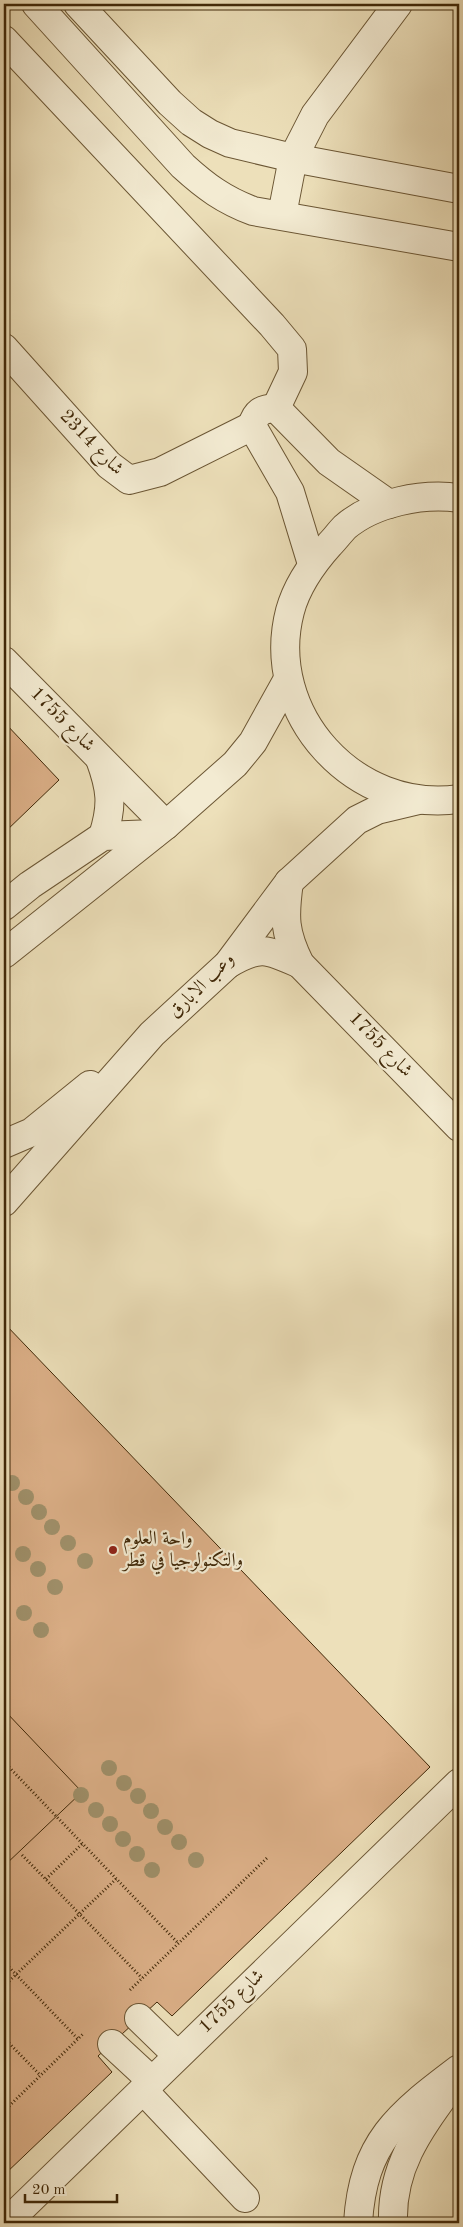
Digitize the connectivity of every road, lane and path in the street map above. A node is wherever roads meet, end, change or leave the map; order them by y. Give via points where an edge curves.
1 (36, 4) edge
2 (78, 4) edge
3 (387, 8) edge
4 (4, 40) edge
5 (293, 158) junction
6 (459, 189) edge
7 (282, 215) junction
8 (459, 247) edge
9 (4, 348) edge
10 (276, 408) junction
11 (252, 426) junction
12 (454, 495) edge
13 (389, 504) junction
14 (312, 564) junction
15 (4, 661) edge
16 (288, 679) junction
17 (100, 758) junction
18 (459, 799) edge
19 (419, 800) junction
20 (160, 829) junction
21 (103, 836) junction
22 (289, 882) junction
23 (17, 886) edge
24 (4, 906) edge
25 (41, 924) junction
26 (4, 954) edge
27 (228, 964) junction
28 (300, 964) junction
29 (4, 967) edge
30 (152, 1034) junction
31 (459, 1127) edge
32 (4, 1144) edge
33 (4, 1202) edge
34 (4, 1762) edge
35 (459, 1783) edge
36 (82, 1844) junction
37 (22, 1855) dead end
38 (268, 1856) dead end
39 (116, 1878) junction
40 (46, 1879) junction
41 (79, 1914) junction
42 (178, 1943) junction
43 (4, 1962) edge
44 (16, 1975) junction
45 (142, 1978) junction
46 (4, 1986) edge
47 (128, 1992) dead end
48 (139, 2018) dead end
49 (85, 2032) dead end
50 (4, 2038) edge
51 (78, 2039) junction
52 (112, 2044) dead end
53 (177, 2056) junction
54 (459, 2069) edge
55 (40, 2075) junction
56 (459, 2075) edge
57 (147, 2085) junction
58 (4, 2111) edge
59 (245, 2198) dead end
60 (6, 2223) edge
61 (358, 2223) edge
62 (393, 2223) edge

1 - 7 street via 182,166 205,187 254,211
2 - 5 street via 191,122 230,143
3 - 5 street via 315,115
4 - 10 street via 292,349 293,372
5 - 6 street
5 - 7 street
7 - 8 street
9 - 11 street, شارع 2314 via 108,465 129,480 160,472
10 - 11 street via 264,408 255,415
10 - 13 street via 329,462
11 - 14 street via 290,492
12 - 13 street
13 - 14 street via 346,526
14 - 16 street via 302,579 290,611 285,645
15 - 17 street, شارع 1755
16 - 19 street via 298,710 313,737 334,761 359,779
16 - 20 street via 257,736 235,764
17 - 20 street, شارع 1755
17 - 21 street, شارع 1755 via 111,802
18 - 19 street
19 - 22 street, وعب الابارق via 378,810 357,820
20 - 21 street
20 - 25 street
21 - 23 street
22 - 27 street, وعب الابارق
22 - 28 street, شارع 1755 via 285,910 287,927 289,941
23 - 24 street
25 - 26 street
25 - 29 street
27 - 28 street, شارع 1755 via 248,952 262,950
27 - 30 street, وعب الابارق
28 - 31 street, شارع 1755
30 - 32 street via 32,1132
30 - 33 street, وعب الابارق
34 - 36 path
35 - 53 street, شارع 1755
36 - 39 path
36 - 40 path
37 - 40 path
38 - 42 path
39 - 41 path
39 - 42 path
40 - 41 path
41 - 44 path
41 - 45 path
42 - 45 path
43 - 44 path
44 - 46 path
44 - 51 path
45 - 47 path
48 - 53 street
49 - 51 path
50 - 55 path
51 - 55 path
52 - 57 street
53 - 57 street, شارع 1755
54 - 61 street via 417,2101 374,2151 364,2180
55 - 58 path
56 - 62 street via 409,2148 397,2176
57 - 59 street
57 - 60 street, شارع 1755

